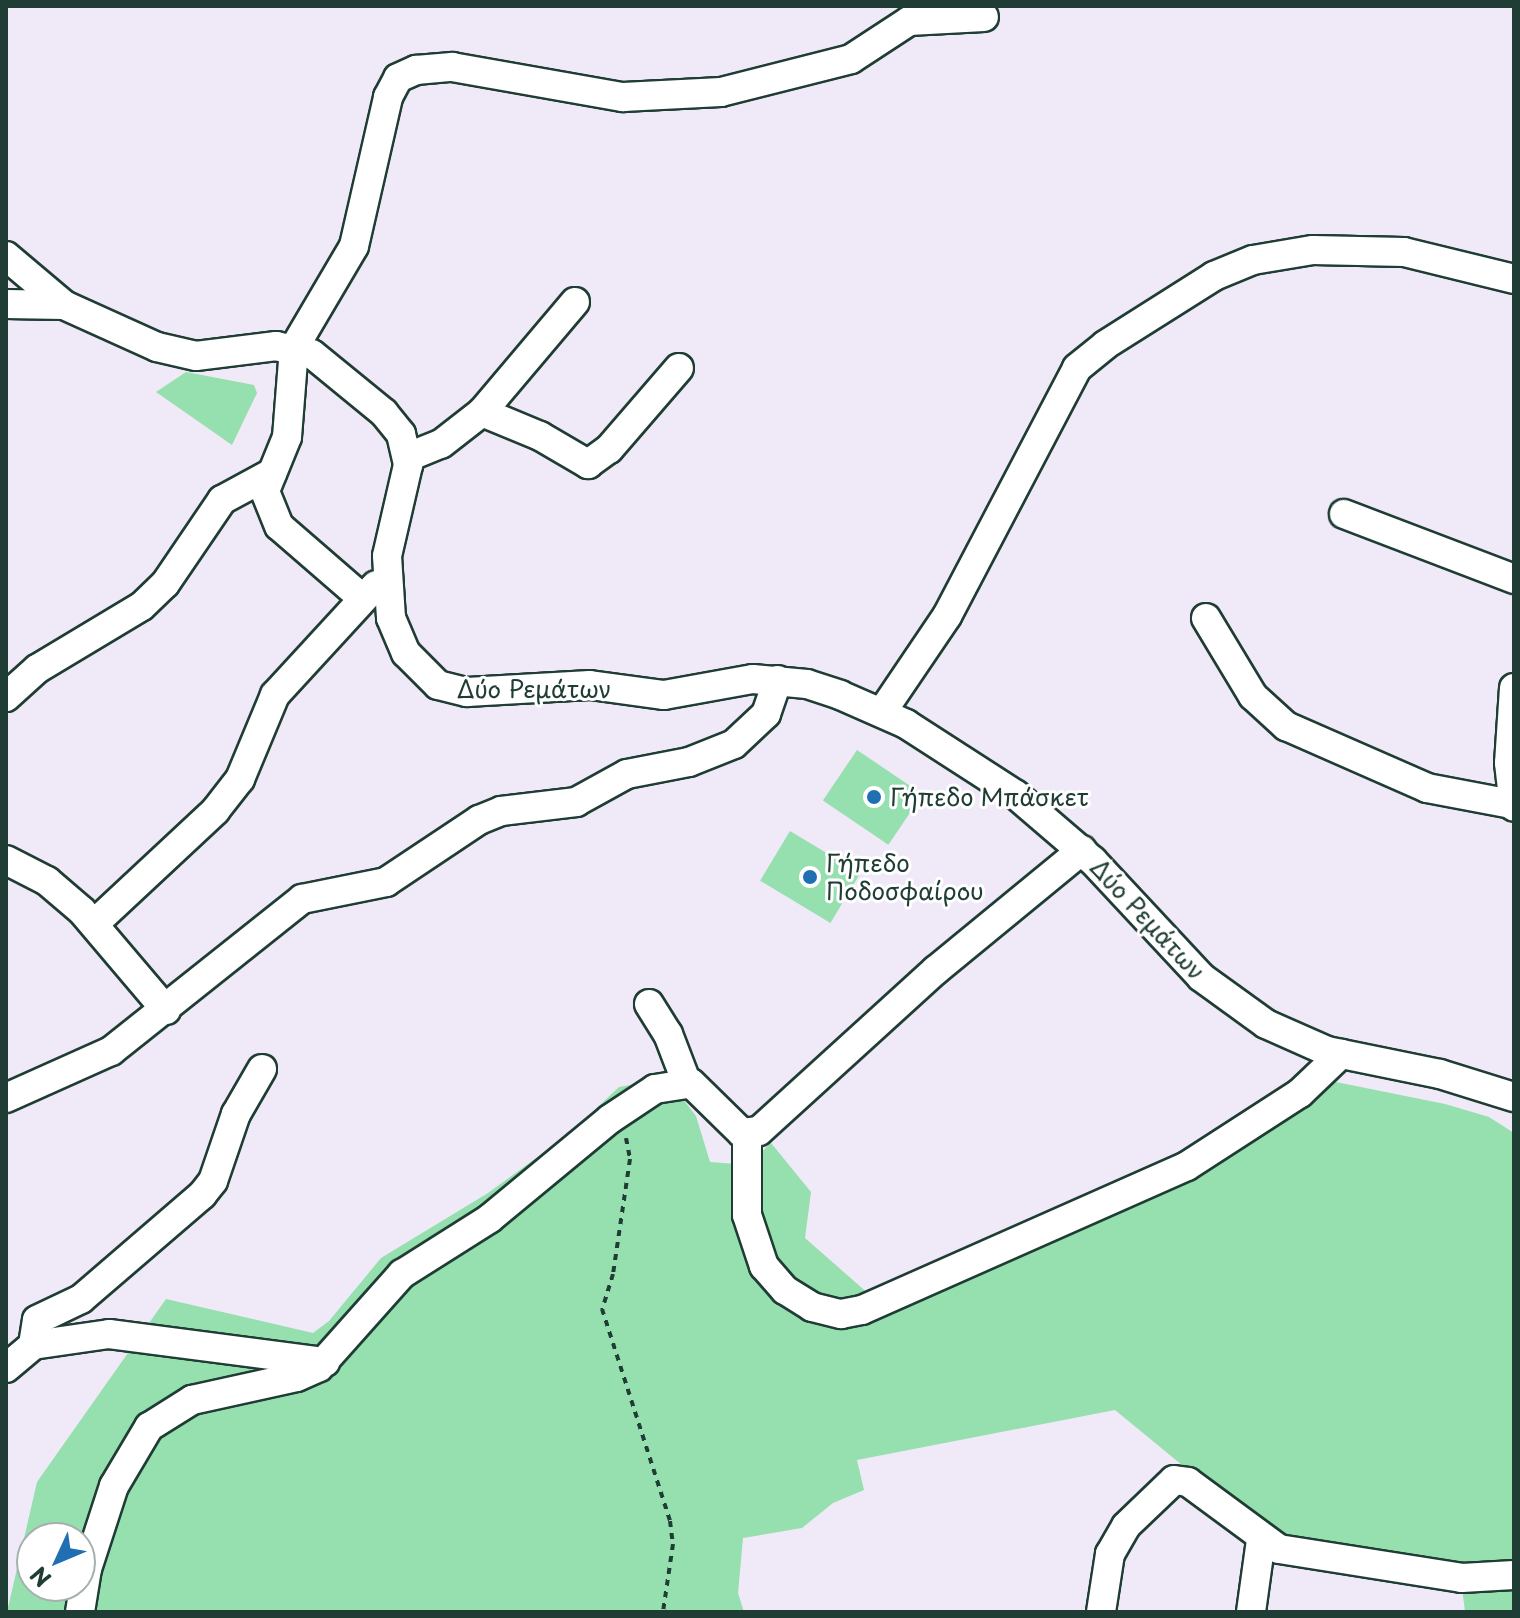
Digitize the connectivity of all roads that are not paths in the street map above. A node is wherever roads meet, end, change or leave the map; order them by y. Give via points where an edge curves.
1 (984, 17) dead end
2 (6, 256) edge
3 (1514, 279) edge
4 (575, 302) dead end
5 (6, 304) edge
6 (64, 305) junction
7 (294, 348) junction
8 (679, 368) dead end
9 (482, 412) junction
10 (408, 457) junction
11 (272, 473) junction
12 (1344, 514) dead end
13 (386, 578) junction
14 (1514, 579) edge
15 (361, 597) junction
16 (1206, 618) dead end
17 (778, 680) junction
18 (1514, 688) edge
19 (6, 697) edge
20 (882, 712) junction
21 (1513, 805) edge
22 (1082, 850) junction
23 (6, 860) edge
24 (94, 924) junction
25 (649, 1004) dead end
26 (166, 1010) junction
27 (1341, 1054) junction
28 (262, 1069) dead end
29 (686, 1081) junction
30 (1514, 1097) edge
31 (6, 1098) edge
32 (747, 1135) junction
33 (33, 1345) junction
34 (325, 1362) junction
35 (6, 1368) edge
36 (1261, 1540) junction
37 (1514, 1575) edge
38 (80, 1612) edge
39 (1101, 1612) edge
40 (1251, 1612) edge

1 - 7 street via 909,21 851,59 721,92 623,97 504,72 452,67 406,72 388,97 354,246
2 - 6 street
3 - 20 street via 1404,252 1313,250 1253,260 1214,276 1105,345 1077,368 951,608
4 - 9 street
5 - 6 street
6 - 7 street via 157,347 196,356
7 - 10 street via 328,363 384,413 401,434
7 - 11 street via 287,437
8 - 9 street via 609,449 588,464
9 - 10 street via 441,444
10 - 13 street, Δύο Ρεμάτων
11 - 15 street via 265,501 274,519
11 - 19 street via 222,500 153,596 37,669
12 - 14 street
13 - 15 street
13 - 17 street, Δύο Ρεμάτων via 391,618 406,653 421,673 448,689 590,685 664,695 734,680
15 - 24 street via 275,695 247,765 224,800
16 - 21 street via 1253,696 1286,726 1427,788
17 - 20 street, Δύο Ρεμάτων via 807,684
17 - 26 street via 766,714 734,744 689,762 627,774 576,802 501,811 386,882 302,899 251,935
18 - 21 street via 1509,745
20 - 22 street, Δύο Ρεμάτων via 993,778
22 - 27 street, Δύο Ρεμάτων via 1217,990 1296,1040
22 - 32 street via 936,970 759,1131
23 - 24 street via 47,881
24 - 26 street
25 - 29 street
26 - 31 street via 85,1066
27 - 30 street, Δύο Ρεμάτων via 1440,1074
27 - 32 street via 1300,1093 1187,1166 862,1310 841,1314 812,1307 785,1290 764,1266 747,1215
28 - 33 street via 236,1114 220,1163 202,1195 81,1299 37,1320
29 - 32 street via 707,1094
29 - 34 street via 663,1085 629,1104 489,1219 402,1274
33 - 34 street via 109,1334
33 - 35 street
34 - 38 street via 297,1377 192,1400 149,1427 114,1486 87,1569
36 - 37 street via 1303,1554 1462,1578
36 - 39 street via 1188,1482 1164,1485 1126,1526 1110,1554
36 - 40 street

